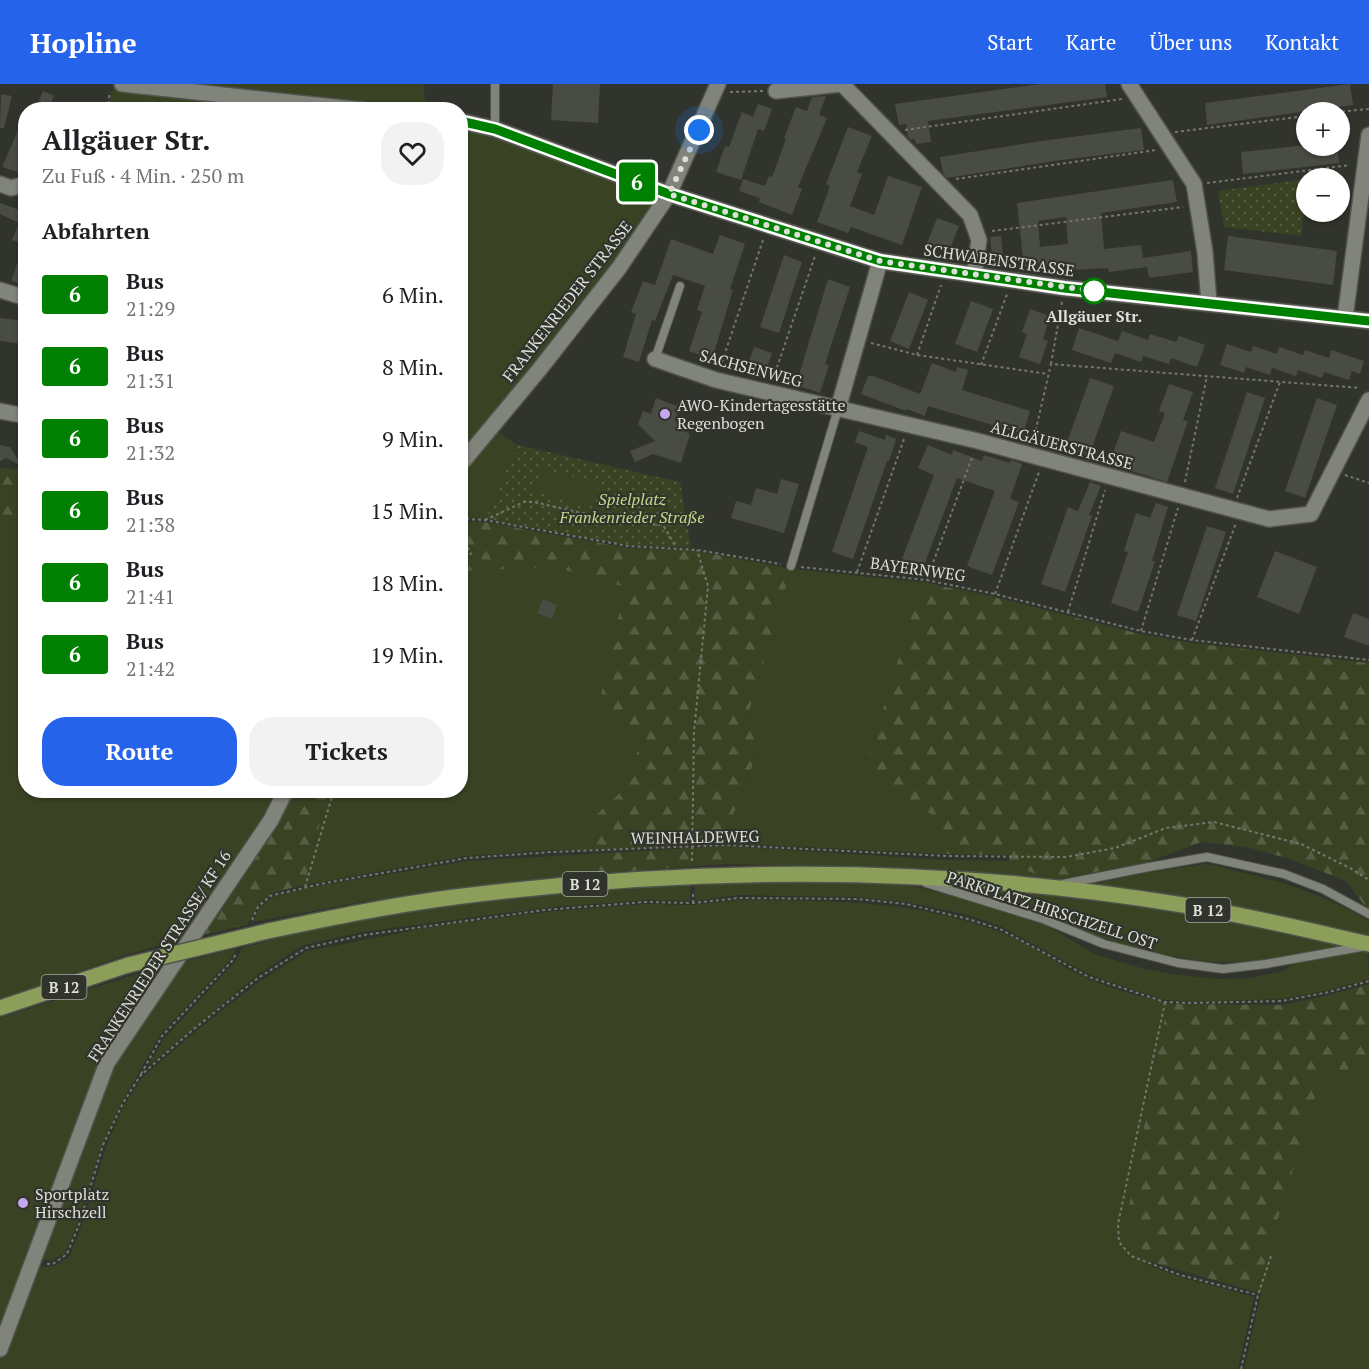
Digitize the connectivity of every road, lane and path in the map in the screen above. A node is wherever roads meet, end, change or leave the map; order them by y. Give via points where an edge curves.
1 (112, 84) edge
2 (122, 84) edge
3 (495, 84) edge
4 (842, 84) edge
5 (717, 88) edge
6 (1133, 90) edge
7 (776, 91) joint
8 (108, 102) edge
9 (289, 102) edge
10 (1369, 109) edge
11 (1350, 111) edge
12 (1296, 117) edge
13 (468, 123) edge
14 (495, 129) junction
15 (888, 132) junction
16 (1161, 133) junction
17 (1369, 135) edge
18 (1170, 147) junction
19 (1365, 163) junction
20 (1326, 168) edge
21 (1296, 172) edge
22 (938, 182) junction
23 (0, 183) edge
24 (1194, 184) junction
25 (18, 186) edge
26 (669, 194) junction
27 (1197, 205) junction
28 (767, 225) junction
29 (976, 233) junction
30 (820, 242) junction
31 (880, 261) junction
32 (946, 271) junction
33 (974, 275) junction
34 (1012, 280) junction
35 (680, 286) dead end
36 (1064, 288) junction
37 (0, 290) edge
38 (18, 296) edge
39 (1209, 303) junction
40 (1345, 318) junction
41 (1369, 321) edge
42 (858, 339) junction
43 (917, 355) junction
44 (656, 359) joint
45 (1051, 364) junction
46 (981, 365) junction
47 (1048, 374) junction
48 (716, 380) junction
49 (1280, 382) junction
50 (1369, 389) edge
51 (768, 392) junction
52 (1369, 400) edge
53 (838, 409) junction
54 (0, 411) edge
55 (18, 414) edge
56 (909, 425) junction
57 (978, 441) junction
58 (468, 455) edge
59 (1037, 456) junction
60 (1334, 472) junction
61 (1110, 476) junction
62 (1369, 483) edge
63 (1237, 511) junction
64 (468, 519) edge
65 (485, 520) junction
66 (677, 548) junction
67 (697, 550) junction
68 (791, 566) junction
69 (857, 572) junction
70 (926, 580) junction
71 (995, 594) junction
72 (1068, 612) junction
73 (1192, 640) junction
74 (1369, 660) edge
75 (282, 798) edge
76 (332, 798) edge
77 (693, 847) junction
78 (692, 861) dead end
79 (905, 876) junction
80 (1369, 880) edge
81 (305, 886) junction
82 (1045, 888) junction
83 (693, 891) dead end
84 (693, 903) junction
85 (1369, 914) edge
86 (248, 929) dead end
87 (1369, 945) edge
88 (238, 950) dead end
89 (1369, 981) edge
90 (1165, 1002) junction
91 (0, 1008) edge
92 (140, 1076) junction
93 (1272, 1253) dead end
94 (32, 1265) junction
95 (1258, 1295) junction
96 (0, 1350) edge
97 (1242, 1369) edge

1 - 8 path
2 - 9 street
3 - 14 lane
4 - 7 street
4 - 15 street
5 - 7 path
5 - 26 street, FRANKENRIEDER STRASSE
6 - 15 path
6 - 16 street
10 - 11 path
12 - 16 path
13 - 14 street, SCHWABENSTRASSE
14 - 26 street, SCHWABENSTRASSE
15 - 22 street
16 - 18 street
17 - 19 street
18 - 22 path
18 - 24 street
19 - 20 path
19 - 40 street
21 - 24 path
22 - 29 street via 970,215
23 - 25 street via 11,188
24 - 27 street
26 - 28 street, SCHWABENSTRASSE
26 - 58 street, FRANKENRIEDER STRASSE via 620,268
27 - 29 path
27 - 39 street
28 - 30 street, SCHWABENSTRASSE
28 - 48 path
29 - 33 street via 979,240
30 - 31 street, SCHWABENSTRASSE
30 - 51 path
31 - 32 street, SCHWABENSTRASSE
31 - 42 street
32 - 33 street, SCHWABENSTRASSE
32 - 43 path
33 - 34 street, SCHWABENSTRASSE
34 - 36 street, SCHWABENSTRASSE
34 - 46 path
35 - 44 lane
36 - 39 street, SCHWABENSTRASSE
36 - 45 path
37 - 38 street
39 - 40 street, SCHWABENSTRASSE
40 - 41 street, SCHWABENSTRASSE
42 - 43 path
42 - 53 street
43 - 46 path
44 - 48 street, SACHSENWEG
45 - 47 path
45 - 49 path
46 - 47 path
47 - 59 path
48 - 51 street, SACHSENWEG
49 - 50 path
49 - 63 path
51 - 53 street, SACHSENWEG
52 - 60 street, ALLGÄUERSTRASSE
53 - 56 street, ALLGÄUERSTRASSE
53 - 68 lane
54 - 55 street
56 - 57 street, ALLGÄUERSTRASSE
56 - 69 path
57 - 59 street, ALLGÄUERSTRASSE
57 - 70 path
59 - 61 street, ALLGÄUERSTRASSE
59 - 71 path
60 - 62 path
60 - 63 street, ALLGÄUERSTRASSE via 1311,514 1269,519
61 - 63 street, ALLGÄUERSTRASSE
61 - 72 path
63 - 73 path
64 - 65 path, BAYERNWEG
65 - 66 path, BAYERNWEG via 628,546
65 - 66 path via 524,502 534,502 621,522 663,525
66 - 67 path, BAYERNWEG
67 - 68 path, BAYERNWEG
67 - 77 path via 708,586 694,732
68 - 69 path, BAYERNWEG
69 - 70 path, BAYERNWEG
70 - 71 path, BAYERNWEG
71 - 72 path, BAYERNWEG
72 - 73 path, BAYERNWEG
73 - 74 path, BAYERNWEG
75 - 94 street, FRANKENRIEDER STRASSE/ KF 16 via 107,1063
76 - 81 path
77 - 78 path
77 - 80 path, WEINHALDEWEG via 1066,857 1115,848 1166,828 1214,822 1301,844
77 - 81 path, WEINHALDEWEG via 467,858
79 - 82 main road, B 12
79 - 87 lane, PARKPLATZ HIRSCHZELL OST via 1043,919 1104,944 1178,963 1223,969
79 - 91 main road, B 12, bridge via 692,876 454,897 268,931 128,965
81 - 86 path, WEINHALDEWEG via 270,896 258,908
82 - 85 lane via 1207,858 1284,874 1323,889
82 - 87 main road, B 12 via 1184,905
83 - 84 path
84 - 90 path via 738,898 858,899 906,904 1000,929 1089,977
84 - 92 path via 645,902 544,910 375,933 306,948 258,978
88 - 92 path via 162,1036
89 - 90 path via 1282,1001
90 - 95 path via 1118,1224 1119,1242 1131,1256 1180,1275
92 - 94 path via 104,1145 67,1254 53,1264
93 - 95 path
94 - 96 street, FRANKENRIEDER STRASSE/ KF 16
95 - 97 path

